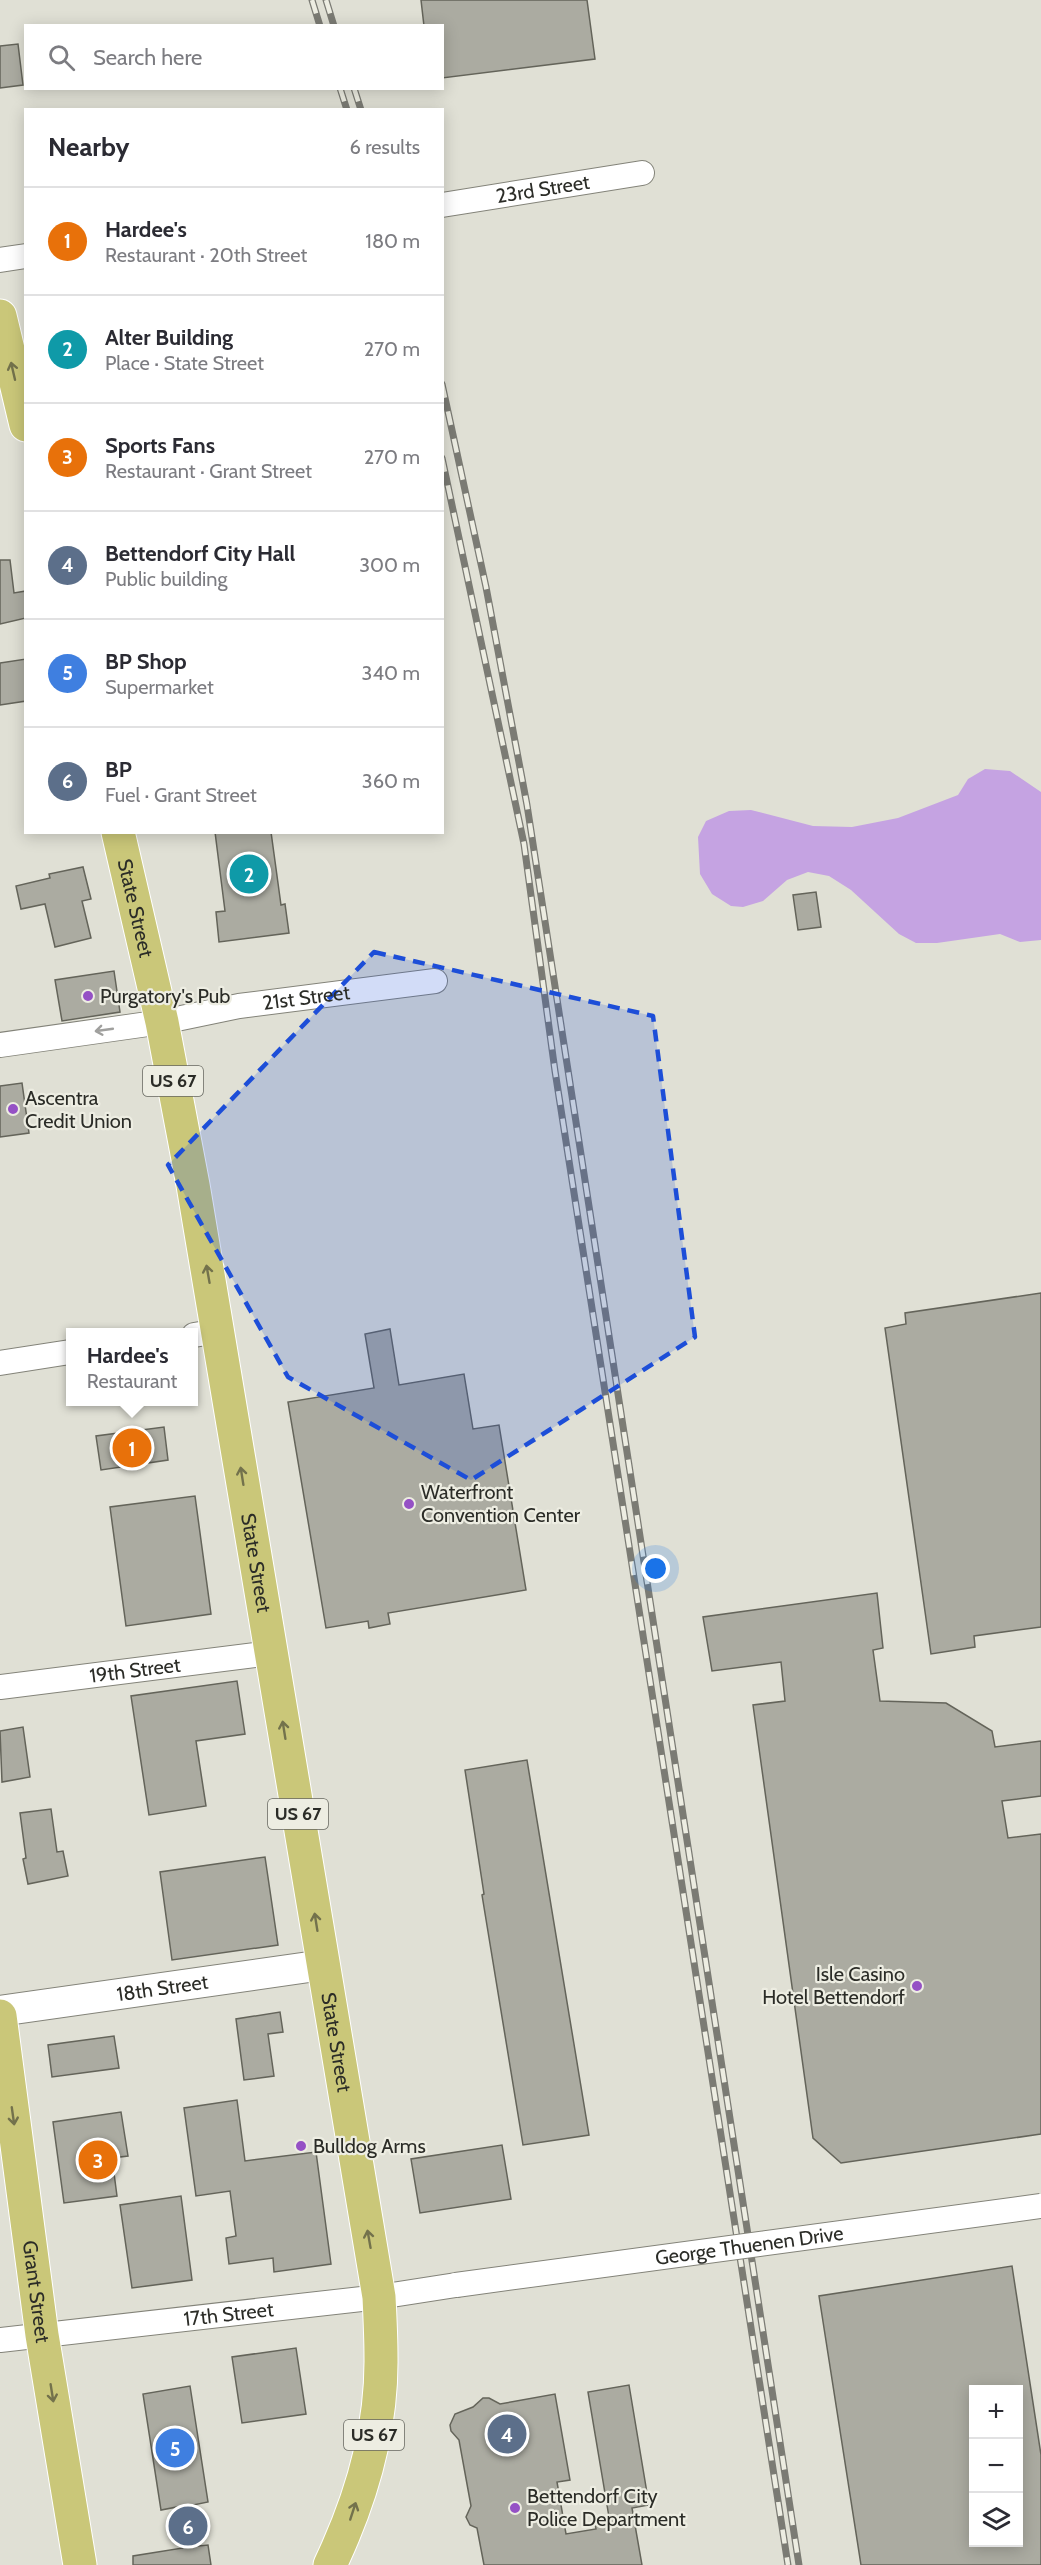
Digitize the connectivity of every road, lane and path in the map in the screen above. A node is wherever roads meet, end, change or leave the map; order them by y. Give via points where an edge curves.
1 (642, 173) dead end
2 (444, 205) edge
3 (24, 256) edge
4 (0, 261) edge
5 (0, 316) edge
6 (24, 417) edge
7 (118, 834) edge
8 (435, 981) dead end
9 (162, 1022) junction
10 (0, 1045) edge
11 (206, 1333) edge
12 (66, 1353) edge
13 (0, 1363) edge
14 (271, 1653) junction
15 (0, 1687) edge
16 (323, 1965) junction
17 (0, 2010) edge
18 (0, 2016) edge
19 (1041, 2206) edge
20 (456, 2285) joint
21 (379, 2297) junction
22 (42, 2335) junction
23 (0, 2340) edge
24 (80, 2565) edge
25 (330, 2565) edge

1 - 2 street, 23rd Street
3 - 4 street
6 -> 5 main road
7 - 9 main road, State Street / US 67
8 - 9 street, 21st Street via 239,1006
9 -> 10 street, 21st Street
11 -> 9 main road, State Street / US 67
14 -> 11 main road, State Street / US 67
12 - 13 street
14 - 15 street, 19th Street
16 -> 14 main road, State Street / US 67
16 - 17 street, 18th Street
21 -> 16 main road, State Street / US 67
18 -> 22 main road, Grant Street
19 - 20 street, George Thuenen Drive, bridge
20 - 21 street, 17th Street
21 - 22 street, 17th Street
25 -> 21 main road, US 67 via 349,2525 374,2440 382,2358
22 - 23 street, 17th Street
22 -> 24 main road, Grant Street

